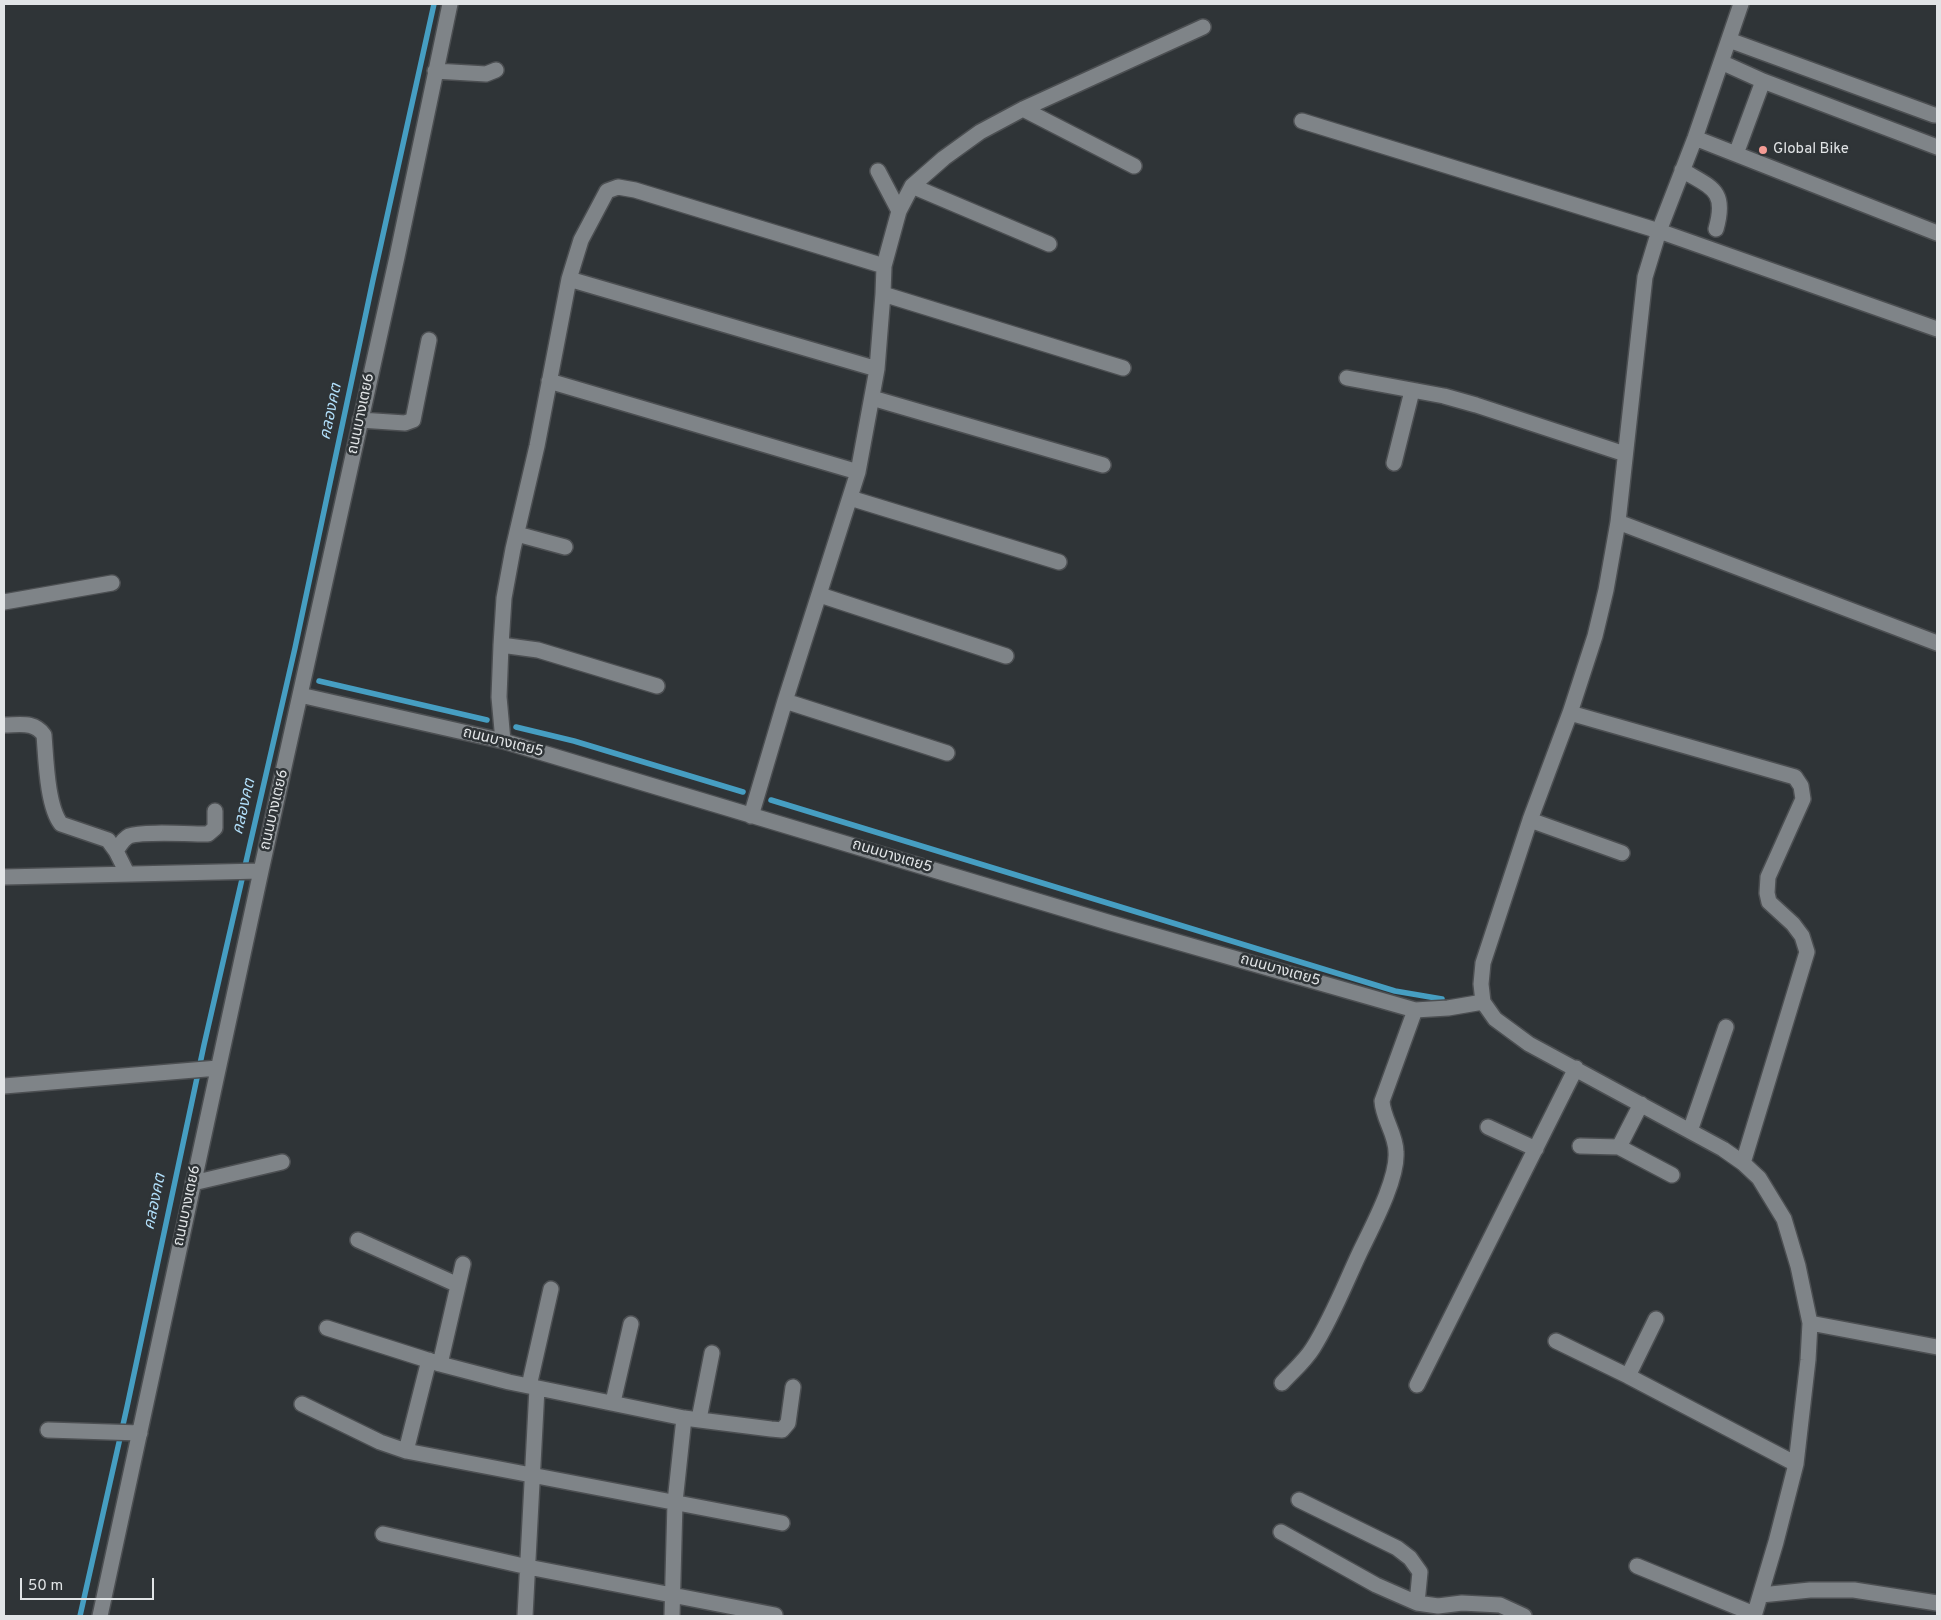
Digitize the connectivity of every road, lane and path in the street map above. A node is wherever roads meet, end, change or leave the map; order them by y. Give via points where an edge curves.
1 (450, 4) edge
2 (1741, 4) edge
3 (1203, 27) dead end
4 (1729, 40) junction
5 (1722, 62) junction
6 (496, 70) dead end
7 (435, 71) junction
8 (1763, 81) junction
9 (1023, 109) junction
10 (1937, 115) edge
11 (1302, 121) dead end
12 (1694, 138) junction
13 (1937, 147) edge
14 (1736, 154) junction
15 (1134, 166) dead end
16 (1682, 170) junction
17 (878, 171) dead end
18 (912, 186) junction
19 (899, 211) junction
20 (1716, 229) dead end
21 (1659, 231) junction
22 (1937, 233) edge
23 (1049, 244) dead end
24 (884, 266) junction
25 (569, 279) junction
26 (883, 294) junction
27 (1937, 329) edge
28 (429, 340) dead end
29 (1123, 368) dead end
30 (877, 369) junction
31 (1347, 378) dead end
32 (549, 381) junction
33 (1412, 391) junction
34 (872, 398) junction
35 (360, 420) junction
36 (1624, 454) junction
37 (1394, 463) dead end
38 (1103, 465) dead end
39 (858, 472) junction
40 (850, 498) junction
41 (1618, 522) junction
42 (516, 534) junction
43 (565, 547) dead end
44 (1059, 562) dead end
45 (112, 583) dead end
46 (820, 595) junction
47 (4, 602) edge
48 (1937, 643) edge
49 (501, 645) junction
50 (1006, 656) dead end
51 (656, 686) dead end
52 (300, 695) junction
53 (785, 701) junction
54 (1570, 713) junction
55 (4, 725) edge
56 (503, 742) junction
57 (947, 753) dead end
58 (215, 811) dead end
59 (751, 816) junction
60 (1530, 820) junction
61 (116, 851) junction
62 (1622, 853) dead end
63 (259, 871) junction
64 (127, 873) junction
65 (4, 877) edge
66 (1483, 1002) junction
67 (1415, 1010) junction
68 (1726, 1027) dead end
69 (215, 1068) junction
70 (1576, 1068) junction
71 (4, 1086) edge
72 (1641, 1104) junction
73 (1488, 1127) dead end
74 (1690, 1131) junction
75 (1580, 1146) dead end
76 (1619, 1147) junction
77 (1536, 1149) junction
78 (282, 1162) dead end
79 (1744, 1163) junction
80 (1672, 1175) dead end
81 (193, 1183) junction
82 (358, 1240) dead end
83 (463, 1264) dead end
84 (458, 1285) junction
85 (551, 1289) dead end
86 (1656, 1319) dead end
87 (1810, 1323) junction
88 (631, 1324) dead end
89 (327, 1328) dead end
90 (1556, 1342) dead end
91 (1937, 1346) edge
92 (712, 1353) dead end
93 (434, 1362) junction
94 (1628, 1376) junction
95 (1282, 1383) dead end
96 (1417, 1385) dead end
97 (533, 1387) junction
98 (793, 1387) dead end
99 (613, 1402) junction
100 (302, 1404) dead end
101 (684, 1418) junction
102 (699, 1419) junction
103 (48, 1430) dead end
104 (137, 1433) junction
105 (406, 1451) junction
106 (1796, 1464) junction
107 (533, 1476) junction
108 (1299, 1500) dead end
109 (675, 1502) junction
110 (782, 1523) dead end
111 (1281, 1532) dead end
112 (383, 1534) dead end
113 (1637, 1566) dead end
114 (528, 1567) junction
115 (673, 1595) junction
116 (1760, 1595) junction
117 (1416, 1602) junction
118 (1937, 1603) edge
119 (775, 1615) dead end
120 (1754, 1615) edge
121 (100, 1616) edge
122 (525, 1616) edge
123 (672, 1616) edge
124 (1524, 1616) edge

1 - 7 street, ถนนบางเตย6
2 - 4 street
3 - 9 street
4 - 5 street
4 - 10 street
5 - 8 street
5 - 12 street
6 - 7 street via 486,74
7 - 35 street, ถนนบางเตย6
8 - 13 street
8 - 14 street
9 - 15 street
9 - 18 street via 980,132
11 - 21 street
12 - 14 street
12 - 16 street
14 - 22 street
16 - 20 street via 1712,188 1720,198 1721,212
16 - 21 street
17 - 19 street
18 - 19 street
18 - 23 street
19 - 24 street
21 - 27 street
21 - 36 street via 1645,277
24 - 25 street via 618,187 607,191 581,240
24 - 26 street
25 - 30 street
25 - 32 street
26 - 29 street
26 - 30 street
28 - 35 street via 413,420 405,423
30 - 34 street
31 - 33 street
32 - 39 street
32 - 42 street
33 - 36 street via 1476,405
33 - 37 street
34 - 38 street
34 - 39 street
35 - 52 street, ถนนบางเตย6
36 - 41 street
39 - 40 street
40 - 44 street
40 - 46 street
41 - 48 street
41 - 54 street via 1595,636
42 - 43 street
42 - 49 street via 504,598
45 - 47 street
46 - 50 street
46 - 53 street
49 - 51 street via 538,650
49 - 56 street via 499,697
52 - 56 street, ถนนบางเตย5
52 - 63 street, ถนนบางเตย6
53 - 57 street
53 - 59 street
54 - 60 street
54 - 79 street via 1795,777 1801,786 1803,799 1768,877 1767,893 1769,902 1802,936 1806,952
55 - 61 street via 39,728 44,735 56,818 61,824 108,840
56 - 59 street, ถนนบางเตย5
58 - 61 street via 215,828 208,834 129,836
59 - 67 street, ถนนบางเตย5
60 - 62 street
60 - 66 street via 1483,964
61 - 64 street
63 - 64 street
63 - 69 street, ถนนบางเตย6
64 - 65 street
66 - 67 street, ถนนบางเตย5
66 - 70 street via 1495,1019 1529,1044
67 - 95 street via 1382,1101 1397,1152 1394,1172 1329,1318 1312,1350
68 - 74 street
69 - 71 street
69 - 81 street, ถนนบางเตย6
70 - 72 street
70 - 77 street
72 - 74 street
72 - 76 street
73 - 77 street
74 - 79 street
75 - 76 street
76 - 80 street
77 - 96 street
78 - 81 street
79 - 87 street via 1759,1178 1784,1220
81 - 104 street, ถนนบางเตย6
82 - 84 street
83 - 84 street
84 - 93 street
85 - 97 street
86 - 94 street
87 - 91 street
87 - 106 street
88 - 99 street
89 - 93 street
90 - 94 street
92 - 102 street
93 - 97 street
93 - 105 street
94 - 106 street
97 - 99 street
97 - 107 street
98 - 102 street via 788,1422 782,1430
99 - 101 street
100 - 105 street via 380,1442
101 - 102 street
101 - 109 street
103 - 104 street
104 - 121 street, ถนนบางเตย6
105 - 107 street
106 - 116 street
107 - 109 street
107 - 114 street
108 - 117 street via 1397,1548 1410,1558 1420,1572
109 - 110 street
109 - 115 street
111 - 117 street via 1376,1585
112 - 114 street
113 - 120 street
114 - 115 street
114 - 122 street
115 - 119 street
115 - 123 street
116 - 118 street via 1854,1590
116 - 120 street
117 - 124 street via 1438,1606 1462,1603 1500,1605

